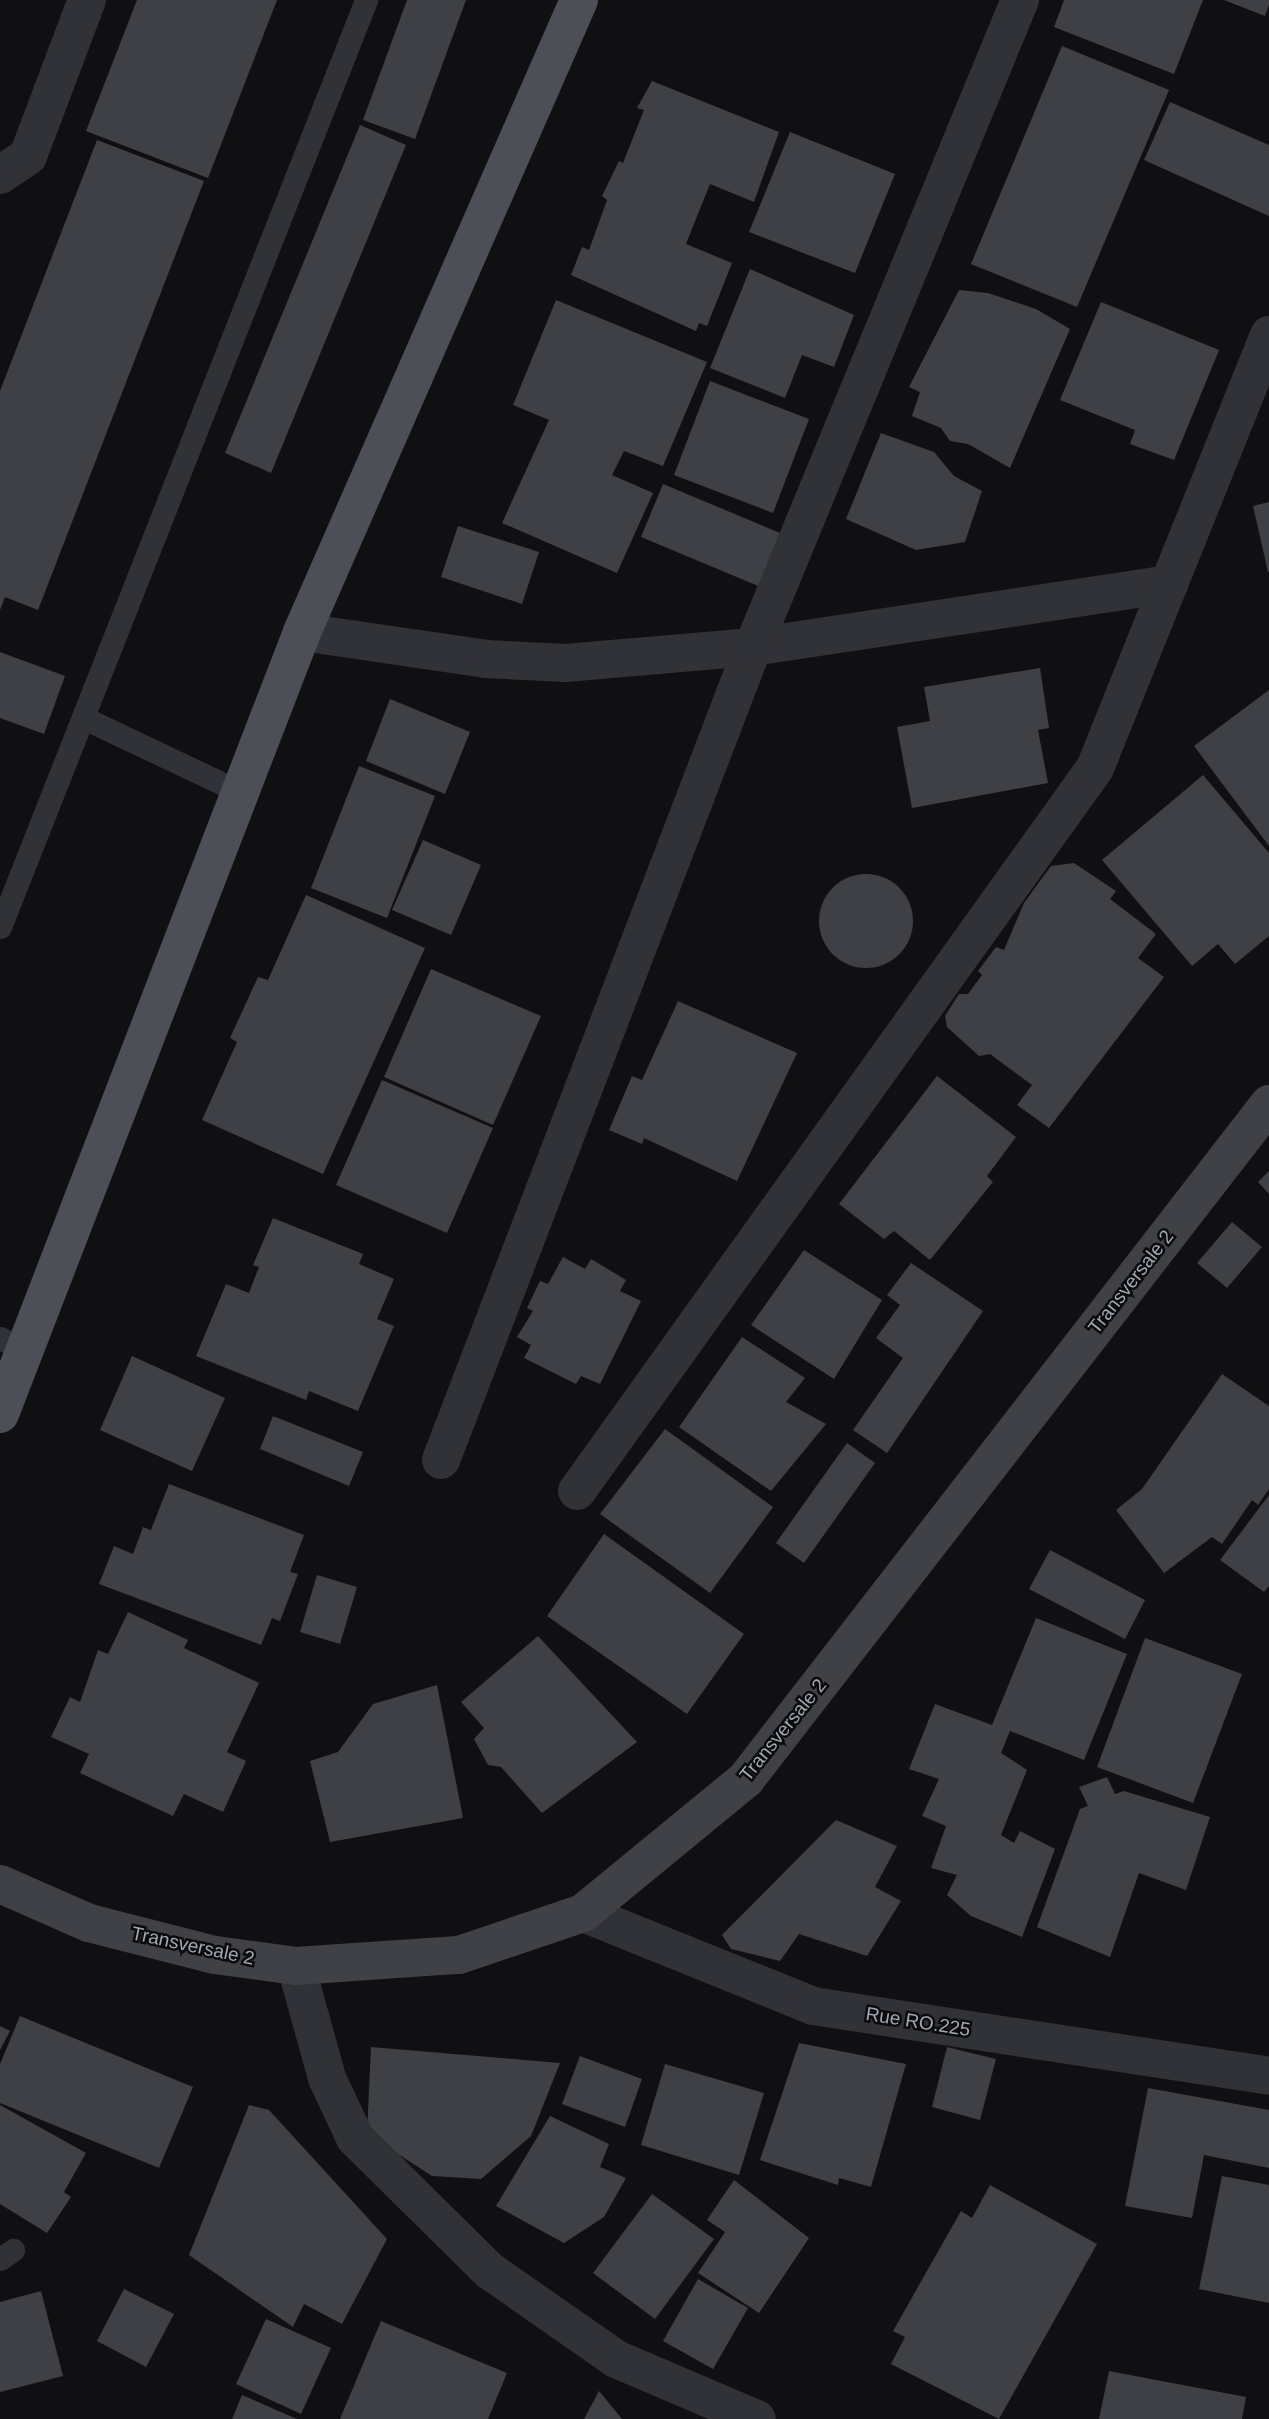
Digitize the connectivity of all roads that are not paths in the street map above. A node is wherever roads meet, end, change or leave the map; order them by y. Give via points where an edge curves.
1 (87, 0) edge
2 (366, 0) edge
3 (579, 0) edge
4 (1020, 0) edge
5 (0, 175) edge
6 (1269, 335) edge
7 (1169, 584) junction
8 (302, 632) junction
9 (753, 647) junction
10 (85, 718) junction
11 (238, 791) junction
12 (0, 927) edge
13 (1269, 1104) edge
14 (13, 1345) edge
15 (0, 1414) edge
16 (441, 1461) dead end
17 (577, 1492) dead end
18 (0, 1884) edge
19 (583, 1913) junction
20 (296, 1966) junction
21 (1269, 2076) edge
22 (757, 2419) edge

1 - 5 street via 29,156
2 - 10 lane
3 - 8 main road
4 - 9 street
6 - 7 street
7 - 9 street
7 - 17 street via 1094,768
8 - 9 street via 486,660 565,663
8 - 11 main road
9 - 16 street
10 - 11 lane
10 - 12 lane
11 - 14 main road
13 - 19 main road, Transversale 2 via 746,1779
14 - 15 main road
18 - 20 main road, Transversale 2 via 89,1923 215,1955
19 - 20 main road, Transversale 2 via 459,1955
19 - 21 street, Rue RO.225 via 813,2006
20 - 22 street via 327,2078 355,2138 490,2271 616,2359

